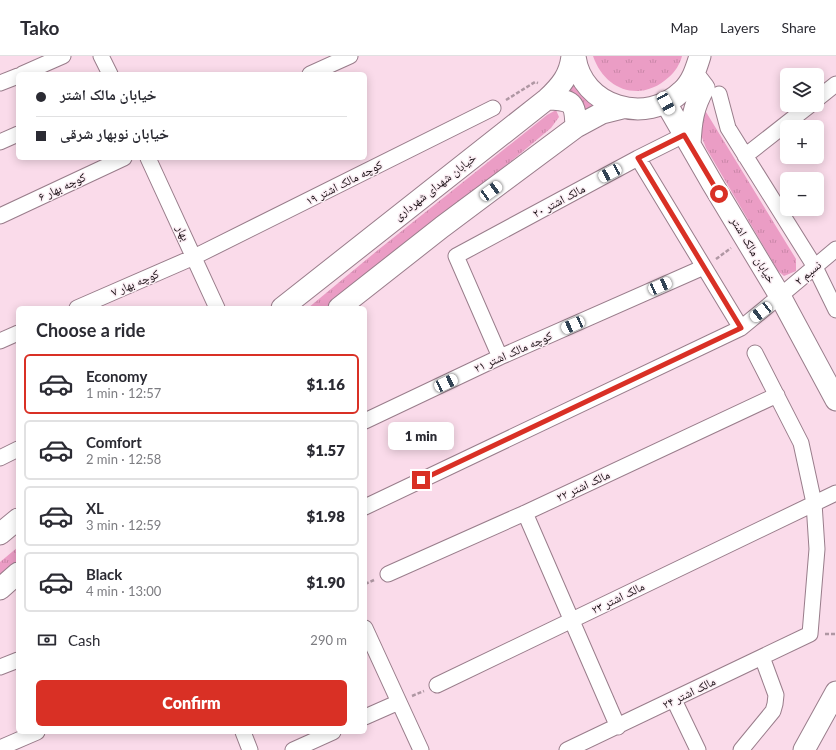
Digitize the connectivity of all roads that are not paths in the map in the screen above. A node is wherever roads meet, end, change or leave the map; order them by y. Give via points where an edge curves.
1 (63, 56) edge
2 (101, 56) edge
3 (350, 56) edge
4 (573, 56) edge
5 (329, 60) edge
6 (697, 66) edge
7 (27, 72) edge
8 (109, 72) edge
9 (313, 72) edge
10 (16, 77) edge
11 (0, 83) edge
12 (836, 84) edge
13 (824, 93) edge
14 (719, 94) dead end
15 (547, 99) junction
16 (666, 103) junction
17 (493, 108) dead end
18 (622, 108) junction
19 (801, 112) edge
20 (576, 127) junction
21 (16, 135) edge
22 (687, 140) junction
23 (0, 142) edge
24 (745, 156) junction
25 (638, 158) junction
26 (120, 160) edge
27 (149, 160) edge
28 (0, 216) edge
29 (836, 249) edge
30 (194, 258) junction
31 (704, 267) junction
32 (815, 267) junction
33 (780, 296) junction
34 (82, 306) edge
35 (216, 306) edge
36 (285, 306) edge
37 (342, 306) edge
38 (836, 310) edge
39 (741, 328) junction
40 (16, 334) edge
41 (0, 341) edge
42 (755, 352) dead end
43 (500, 357) junction
44 (777, 395) junction
45 (836, 398) edge
46 (367, 420) edge
47 (16, 450) edge
48 (0, 458) edge
49 (836, 493) edge
50 (814, 504) junction
51 (367, 506) edge
52 (525, 513) junction
53 (16, 521) edge
54 (0, 534) edge
55 (388, 574) dead end
56 (16, 575) edge
57 (0, 589) edge
58 (572, 621) junction
59 (367, 632) edge
60 (762, 658) junction
61 (16, 661) edge
62 (0, 667) edge
63 (437, 685) road end
64 (836, 692) edge
65 (674, 700) junction
66 (399, 702) junction
67 (367, 716) edge
68 (618, 727) junction
69 (32, 734) edge
70 (244, 734) edge
71 (328, 734) edge
72 (0, 748) edge
73 (250, 750) edge
74 (293, 750) edge
75 (421, 750) edge
76 (567, 750) edge
77 (698, 750) edge
78 (741, 750) edge
79 (804, 750) edge

1 - 7 street
2 - 8 street
3 - 5 street
4 - 15 main road, خیابان شهدای شهرداری via 568,75
4 - 18 main road via 585,84 602,99
5 - 9 street
6 - 16 main road via 682,91
6 - 22 main road via 704,88 697,100
10 - 11 street
12 - 13 street
14 - 24 street via 728,128
15 - 20 main road via 563,99 571,104 575,112
15 - 36 main road, خیابان شهدای شهرداری
16 - 18 main road via 644,109
16 - 22 main road, خیابان مالک اشتر
17 - 30 street, کوچه مالک اشتر ۱۹
18 - 20 main road via 602,113
19 - 24 street
20 - 37 main road
21 - 23 street
22 - 25 street, مالک اشتر ۲۰
22 - 33 main road, خیابان مالک اشتر
24 - 32 street
25 - 31 street
25 - 43 street, مالک اشتر ۲۰ via 456,256
26 - 28 street, کوچه بهار ۶
27 - 30 street, بهار
29 - 32 street, نسیم ۲
30 - 34 street, کوچه بهار ۷
30 - 35 street, بهار
31 - 39 street
31 - 43 street, کوچه مالک اشتر ۲۱
32 - 33 street, نسیم ۲
32 - 38 street
33 - 39 street, نسیم ۲
33 - 45 main road, خیابان مالک اشتر
39 - 51 street, نسیم ۲
40 - 41 street
42 - 44 street
43 - 46 street, کوچه مالک اشتر ۲۱
44 - 50 street via 800,443
44 - 52 street, مالک اشتر ۲۲
47 - 48 street
49 - 50 street, مالک اشتر ۲۳
50 - 58 street, مالک اشتر ۲۳
50 - 60 street, مالک اشتر ۲۴ via 817,549 810,634
52 - 55 street, مالک اشتر ۲۲
52 - 58 street
53 - 54 main road
56 - 57 main road
58 - 63 street, مالک اشتر ۲۳
58 - 68 street
59 - 66 street
60 - 65 street, مالک اشتر ۲۴
60 - 78 street via 776,695 775,704 773,711
61 - 62 street
64 - 79 main road
65 - 68 street, مالک اشتر ۲۴
65 - 77 street
66 - 67 street
66 - 75 street
68 - 76 street, مالک اشتر ۲۴
69 - 72 street
70 - 73 street
71 - 74 street

